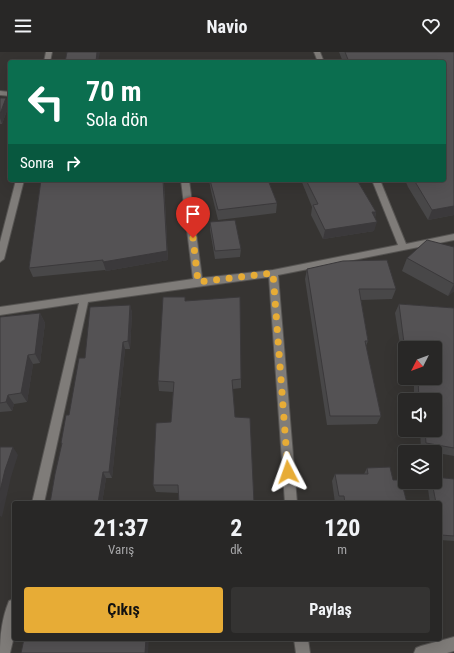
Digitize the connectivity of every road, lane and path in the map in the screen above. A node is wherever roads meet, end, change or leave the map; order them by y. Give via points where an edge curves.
1 (19, 182) edge
2 (185, 182) edge
3 (377, 182) edge
4 (454, 237) edge
5 (403, 247) junction
6 (0, 259) edge
7 (273, 273) junction
8 (198, 282) junction
9 (84, 300) junction
10 (0, 311) edge
11 (38, 501) edge
12 (291, 501) edge
13 (12, 615) edge
14 (302, 641) edge
15 (454, 644) edge
16 (3, 653) edge
17 (303, 653) edge
18 (421, 653) edge

1 - 6 street
2 - 8 street
3 - 5 street
4 - 5 street
5 - 7 street
7 - 8 street
7 - 12 street
8 - 9 street
9 - 10 street
9 - 11 street
13 - 16 street
14 - 17 street
15 - 18 street

